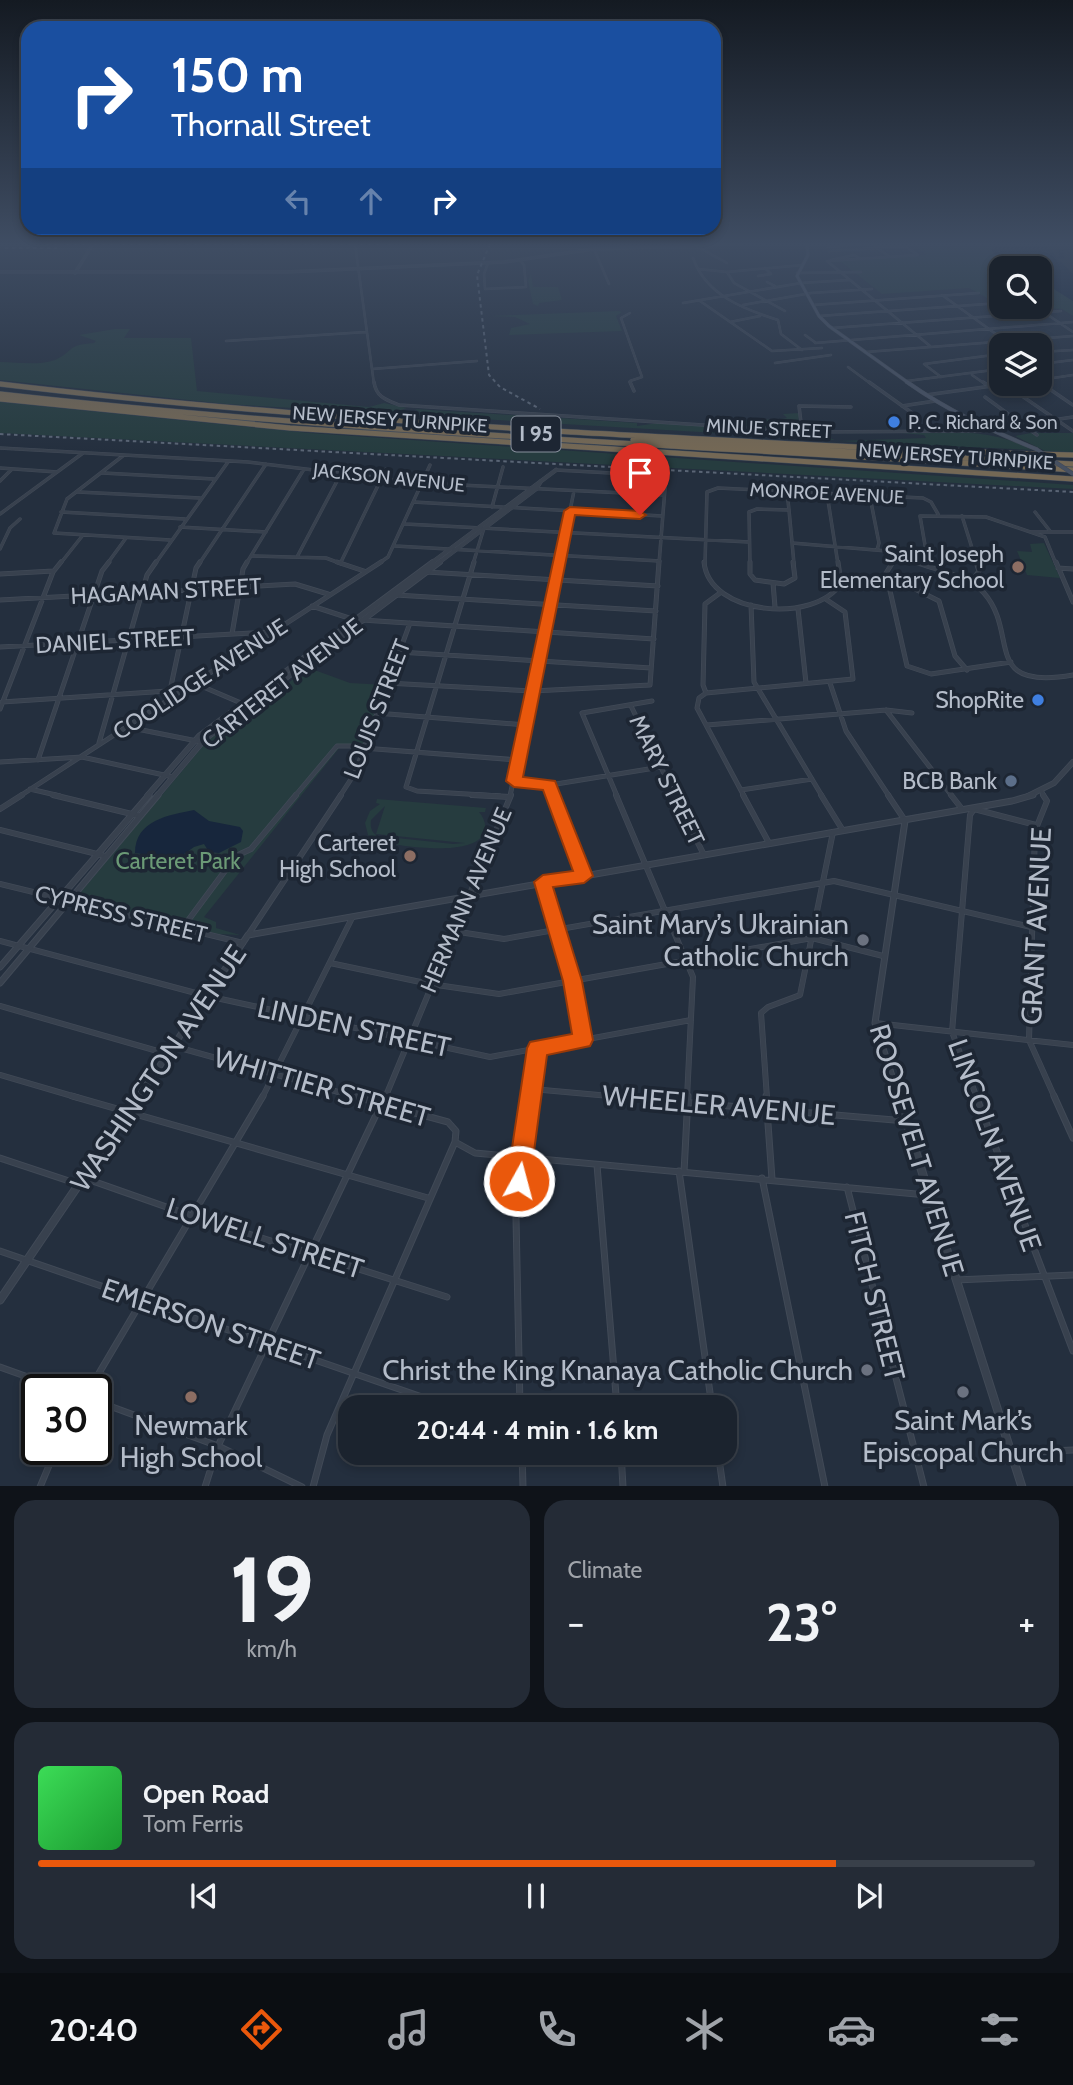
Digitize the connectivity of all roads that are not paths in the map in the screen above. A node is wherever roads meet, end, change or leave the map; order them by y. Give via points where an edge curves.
1 (363, 313) edge
2 (630, 313) dead end
3 (717, 313) edge
4 (755, 313) edge
5 (818, 313) edge
6 (865, 313) edge
7 (890, 313) edge
8 (968, 313) edge
9 (760, 316) junction
10 (819, 316) junction
11 (989, 316) edge
12 (973, 317) junction
13 (1052, 318) edge
14 (730, 322) junction
15 (1073, 322) edge
16 (901, 323) junction
17 (1060, 323) junction
18 (832, 328) junction
19 (989, 329) junction
20 (366, 332) junction
21 (995, 333) edge
22 (1073, 334) edge
23 (805, 335) dead end
24 (916, 335) junction
25 (1052, 336) edge
26 (848, 340) junction
27 (226, 341) dead end
28 (989, 342) edge
29 (815, 343) junction
30 (931, 347) junction
31 (822, 348) junction
32 (1073, 349) edge
33 (802, 351) junction
34 (1052, 351) edge
35 (866, 352) junction
36 (989, 356) edge
37 (1073, 360) edge
38 (477, 361) dead end
39 (775, 363) dead end
40 (1052, 363) edge
41 (848, 367) dead end
42 (372, 369) junction
43 (989, 371) edge
44 (970, 373) junction
45 (1073, 375) edge
46 (941, 377) junction
47 (1052, 378) edge
48 (907, 382) junction
49 (989, 386) edge
50 (989, 387) edge
51 (0, 391) edge
52 (634, 391) dead end
53 (1052, 391) edge
54 (926, 395) junction
55 (1022, 396) edge
56 (985, 397) dead end
57 (935, 401) junction
58 (1073, 405) edge
59 (902, 406) junction
60 (851, 407) dead end
61 (915, 415) dead end
62 (1073, 417) edge
63 (1056, 419) junction
64 (1022, 423) junction
65 (988, 429) junction
66 (802, 431) junction
67 (1073, 431) edge
68 (1037, 435) dead end
69 (0, 448) edge
70 (1036, 449) joint
71 (84, 453) junction
72 (124, 455) junction
73 (1073, 455) edge
74 (228, 461) junction
75 (266, 464) junction
76 (430, 464) dead end
77 (1073, 464) edge
78 (345, 466) dead end
79 (502, 467) dead end
80 (0, 468) edge
81 (12, 469) junction
82 (304, 469) junction
83 (386, 469) dead end
84 (556, 470) joint
85 (57, 472) junction
86 (101, 473) junction
87 (341, 474) junction
88 (1073, 476) edge
89 (381, 478) junction
90 (215, 479) junction
91 (0, 481) edge
92 (541, 481) junction
93 (421, 483) junction
94 (497, 487) junction
95 (528, 489) junction
96 (536, 489) junction
97 (574, 491) junction
98 (76, 492) junction
99 (788, 492) junction
100 (827, 494) junction
101 (664, 495) junction
102 (870, 496) junction
103 (201, 498) junction
104 (413, 502) junction
105 (492, 507) junction
106 (503, 507) junction
107 (511, 508) junction
108 (789, 510) junction
109 (570, 511) junction
110 (61, 512) junction
111 (1035, 512) dead end
112 (0, 514) edge
113 (938, 514) junction
114 (663, 516) junction
115 (962, 516) junction
116 (20, 519) dead end
117 (185, 520) junction
118 (404, 524) junction
119 (180, 527) junction
120 (476, 528) junction
121 (484, 528) junction
122 (222, 530) junction
123 (1050, 531) junction
124 (266, 532) junction
125 (566, 532) junction
126 (1073, 532) edge
127 (1030, 533) junction
128 (83, 535) junction
129 (127, 538) junction
130 (662, 538) junction
131 (170, 540) junction
132 (706, 540) junction
133 (749, 542) junction
134 (792, 543) junction
135 (395, 546) junction
136 (835, 546) junction
137 (0, 549) edge
138 (447, 549) junction
139 (456, 549) junction
140 (877, 550) junction
141 (479, 551) junction
142 (898, 554) junction
143 (561, 555) junction
144 (253, 556) junction
145 (297, 557) junction
146 (660, 561) junction
147 (917, 561) junction
148 (341, 562) junction
149 (1058, 568) junction
150 (1073, 569) edge
151 (53, 571) junction
152 (417, 571) junction
153 (365, 572) junction
154 (426, 572) junction
155 (0, 574) edge
156 (472, 575) junction
157 (556, 579) junction
158 (887, 581) junction
159 (774, 583) junction
160 (970, 583) junction
161 (658, 586) junction
162 (240, 587) junction
163 (190, 590) junction
164 (142, 592) junction
165 (720, 593) junction
166 (93, 594) junction
167 (387, 594) junction
168 (329, 595) junction
169 (395, 595) junction
170 (43, 598) junction
171 (464, 599) junction
172 (0, 600) edge
173 (827, 600) junction
174 (1073, 602) edge
175 (551, 604) junction
176 (751, 605) junction
177 (312, 606) junction
178 (775, 607) junction
179 (798, 608) junction
180 (656, 611) junction
181 (353, 620) junction
182 (363, 620) junction
183 (410, 623) junction
184 (456, 626) junction
185 (273, 632) junction
186 (545, 632) junction
187 (232, 634) junction
188 (181, 637) junction
189 (327, 639) junction
190 (654, 639) junction
191 (129, 640) junction
192 (333, 642) junction
193 (78, 643) junction
194 (24, 646) junction
195 (0, 647) edge
196 (399, 652) junction
197 (446, 655) junction
198 (539, 661) junction
199 (1011, 662) junction
200 (651, 668) junction
201 (967, 670) junction
202 (277, 676) junction
203 (1073, 676) edge
204 (284, 679) junction
205 (387, 682) junction
206 (829, 682) junction
207 (194, 683) junction
208 (806, 683) junction
209 (437, 685) junction
210 (758, 687) junction
211 (183, 690) junction
212 (169, 691) junction
213 (533, 691) junction
214 (706, 693) junction
215 (114, 694) junction
216 (59, 698) junction
217 (168, 700) junction
218 (1, 702) edge
219 (652, 702) dead end
220 (241, 703) junction
221 (631, 705) junction
222 (248, 706) junction
223 (0, 709) edge
224 (886, 710) junction
225 (912, 712) dead end
226 (376, 713) junction
227 (839, 714) junction
228 (427, 717) junction
229 (779, 719) junction
230 (526, 725) junction
231 (707, 725) junction
232 (127, 727) junction
233 (194, 740) junction
234 (202, 742) junction
235 (99, 745) junction
236 (363, 747) junction
237 (416, 752) junction
238 (82, 757) junction
239 (37, 760) junction
240 (518, 760) junction
241 (0, 762) edge
242 (1073, 762) edge
243 (661, 767) junction
244 (164, 775) junction
245 (607, 775) junction
246 (173, 777) junction
247 (812, 779) junction
248 (514, 781) junction
249 (550, 785) junction
250 (30, 789) junction
251 (741, 790) junction
252 (1042, 792) junction
253 (510, 797) junction
254 (0, 809) edge
255 (974, 809) junction
256 (963, 811) junction
257 (131, 813) junction
258 (140, 816) junction
259 (905, 821) junction
260 (1036, 825) junction
261 (0, 830) edge
262 (843, 831) junction
263 (833, 832) junction
264 (769, 844) junction
265 (96, 854) junction
266 (704, 855) junction
267 (105, 856) junction
268 (647, 865) junction
269 (584, 876) junction
270 (543, 882) junction
271 (824, 882) junction
272 (0, 884) edge
273 (892, 894) junction
274 (466, 895) junction
275 (60, 898) junction
276 (68, 900) junction
277 (667, 910) junction
278 (962, 910) junction
279 (353, 914) junction
280 (1031, 926) junction
281 (181, 930) junction
282 (452, 930) junction
283 (556, 930) junction
284 (248, 935) junction
285 (812, 938) junction
286 (0, 941) edge
287 (243, 943) junction
288 (18, 946) junction
289 (28, 949) junction
290 (883, 957) junction
291 (687, 959) junction
292 (330, 963) junction
293 (0, 967) edge
294 (572, 981) junction
295 (0, 983) edge
296 (430, 984) junction
297 (207, 996) junction
298 (0, 1006) edge
299 (305, 1016) junction
300 (691, 1020) junction
301 (876, 1023) junction
302 (952, 1032) junction
303 (409, 1038) junction
304 (583, 1040) junction
305 (1030, 1040) junction
306 (1073, 1045) edge
307 (173, 1046) junction
308 (537, 1048) junction
309 (168, 1054) junction
310 (0, 1074) edge
311 (276, 1074) junction
312 (532, 1089) junction
313 (382, 1104) junction
314 (687, 1104) junction
315 (768, 1110) junction
316 (129, 1111) junction
317 (906, 1121) junction
318 (1073, 1138) edge
319 (237, 1141) junction
320 (455, 1142) junction
321 (521, 1157) junction
322 (0, 1158) edge
323 (597, 1164) junction
324 (682, 1171) junction
325 (349, 1174) junction
326 (762, 1178) junction
327 (772, 1179) junction
328 (82, 1181) junction
329 (847, 1187) junction
330 (930, 1195) junction
331 (428, 1198) junction
332 (192, 1216) junction
333 (0, 1251) edge
334 (311, 1252) junction
335 (27, 1260) junction
336 (1073, 1275) edge
337 (1044, 1276) junction
338 (394, 1279) junction
339 (956, 1280) junction
340 (447, 1297) dead end
341 (0, 1300) edge
342 (141, 1303) junction
343 (267, 1341) junction
344 (1073, 1351) edge
345 (0, 1367) edge
346 (353, 1373) junction
347 (99, 1374) edge
348 (21, 1375) edge
349 (416, 1395) edge
350 (520, 1395) edge
351 (616, 1395) edge
352 (710, 1395) edge
353 (112, 1407) edge
354 (218, 1446) junction
355 (1073, 1450) edge
356 (1011, 1453) junction
357 (49, 1465) edge
358 (522, 1465) edge
359 (622, 1465) edge
360 (720, 1465) edge
361 (40, 1486) edge
362 (205, 1486) edge
363 (302, 1486) edge
364 (313, 1486) edge
365 (523, 1486) edge
366 (624, 1486) edge
367 (723, 1486) edge
368 (825, 1486) edge
369 (924, 1486) edge
370 (1022, 1486) edge

1 - 20 street
2 - 52 street via 621,318 642,377 630,381
3 - 14 street
4 - 9 street
5 - 10 main road
6 - 10 street
7 - 16 street
8 - 12 street
9 - 14 street
9 - 33 street via 780,322 781,334
10 - 18 main road
11 - 12 street
12 - 16 street
12 - 19 street
13 - 17 street
14 - 33 street via 772,351
15 - 17 street
16 - 18 street
16 - 24 street
17 - 19 street
17 - 22 street
18 - 26 main road
19 - 21 street
19 - 24 street
20 - 27 street
20 - 42 street
22 - 25 street
23 - 29 street
24 - 26 street
24 - 30 street
26 - 29 street
26 - 35 main road
28 - 30 street
29 - 31 street
30 - 35 street
31 - 33 street
31 - 39 street via 831,355
32 - 34 street
35 - 48 main road
36 - 46 street via 924,364
37 - 40 street
38 - 42 street
41 - 59 street
42 - 66 street, MINUE STREET via 378,395 399,405
43 - 44 street
44 - 46 street
44 - 49 street
45 - 47 street
46 - 48 street
48 - 54 main road
50 - 54 street
51 - 73 highway, NEW JERSEY TURNPIKE / I 95 via 624,435
51 - 77 highway, NEW JERSEY TURNPIKE / I 95 via 323,421
51 - 88 highway, NEW JERSEY TURNPIKE / I 95 via 153,411 943,462
51 - 88 highway, NEW JERSEY TURNPIKE / I 95 via 290,428
53 - 58 street
54 - 57 main road
55 - 63 street
56 - 64 street
57 - 59 street
57 - 65 main road
59 - 61 street
60 - 66 street via 800,405
62 - 63 street, MINUE STREET
63 - 64 street, MINUE STREET
63 - 67 street
64 - 65 street, MINUE STREET
64 - 68 street
65 - 66 street, MINUE STREET
65 - 70 main road
69 - 71 street, JACKSON AVENUE
70 - 88 main road, bridge
71 - 72 street, JACKSON AVENUE
71 - 85 street
72 - 74 street, JACKSON AVENUE
72 - 86 street
74 - 75 street, JACKSON AVENUE
74 - 90 street
75 - 82 street, JACKSON AVENUE
75 - 122 street
76 - 93 street
78 - 87 street
79 - 94 street
80 - 81 street
81 - 85 street
81 - 91 street
82 - 87 street, JACKSON AVENUE
82 - 124 street
83 - 89 street
84 - 92 street, CARTERET AVENUE
84 - 101 street via 666,476
85 - 112 street
86 - 90 street
86 - 98 street
87 - 89 street, JACKSON AVENUE
87 - 145 street
89 - 93 street, JACKSON AVENUE
89 - 148 street
90 - 103 street
92 - 95 street, CARTERET AVENUE
92 - 96 street, CARTERET AVENUE
93 - 94 street, JACKSON AVENUE
93 - 104 street
94 - 95 street, JACKSON AVENUE
94 - 105 street
95 - 96 street, JACKSON AVENUE
95 - 106 street, CARTERET AVENUE
96 - 97 street, JACKSON AVENUE
96 - 107 street, CARTERET AVENUE
97 - 101 street, JACKSON AVENUE
97 - 109 street, HERMANN AVENUE
98 - 103 street
98 - 110 street
99 - 100 street, MONROE AVENUE
99 - 108 street
99 - 132 street, MONROE AVENUE via 708,491
100 - 102 street, MONROE AVENUE
100 - 136 street
101 - 114 street
102 - 113 street, MONROE AVENUE via 925,498
102 - 140 street
103 - 117 street
104 - 105 street
104 - 118 street
105 - 106 street
106 - 107 street
106 - 120 street, CARTERET AVENUE
107 - 109 street
107 - 121 street, CARTERET AVENUE
108 - 133 street via 750,511
108 - 134 street
109 - 114 street
109 - 125 street, HERMANN AVENUE
110 - 117 street
110 - 128 street via 54,533
111 - 123 street
113 - 115 street
113 - 147 street via 919,516 926,549
114 - 130 street
115 - 127 street via 989,518
115 - 160 street via 979,571
116 - 137 street
117 - 119 street
118 - 120 street
118 - 135 street
119 - 122 street
119 - 131 street
120 - 121 street
120 - 138 street, CARTERET AVENUE
121 - 125 street
121 - 139 street, CARTERET AVENUE
121 - 141 street
122 - 124 street
122 - 163 street via 196,568
123 - 126 street
123 - 127 street
124 - 144 street
125 - 130 street
125 - 143 street, HERMANN AVENUE
127 - 149 street via 1045,537
128 - 129 street
128 - 151 street
129 - 131 street
129 - 166 street via 102,571
130 - 132 street
130 - 146 street
131 - 164 street via 150,568
132 - 133 street
132 - 165 street via 706,577
133 - 159 street via 751,576
134 - 136 street
134 - 159 street via 796,578
135 - 138 street
135 - 153 street, COOLIDGE AVENUE via 388,557
136 - 140 street
136 - 173 street via 840,586
138 - 139 street
138 - 152 street, CARTERET AVENUE
139 - 141 street
139 - 154 street, CARTERET AVENUE
140 - 142 street
141 - 143 street
141 - 156 street
142 - 147 street
142 - 158 street via 887,568
143 - 146 street
143 - 157 street, HERMANN AVENUE
144 - 145 street
144 - 162 street via 243,569
145 - 148 street
146 - 161 street
147 - 160 street
148 - 153 street
149 - 150 street
149 - 174 street
151 - 155 street
151 - 170 street
152 - 154 street
152 - 167 street, CARTERET AVENUE
153 - 168 street, COOLIDGE AVENUE
154 - 156 street
154 - 169 street, CARTERET AVENUE
156 - 157 street
156 - 171 street
157 - 161 street
157 - 175 street, HERMANN AVENUE
158 - 201 street via 905,584 939,601 954,654
158 - 201 street via 906,665 927,674
159 - 178 street
160 - 199 street via 987,595
161 - 180 street
162 - 163 street, HAGAMAN STREET
162 - 168 street, HAGAMAN STREET via 295,584
162 - 187 street
163 - 164 street, HAGAMAN STREET
163 - 188 street
164 - 166 street, HAGAMAN STREET
164 - 191 street
165 - 176 street
165 - 214 street via 705,604
166 - 170 street, HAGAMAN STREET
166 - 193 street
167 - 169 street
167 - 181 street, CARTERET AVENUE
168 - 177 street, COOLIDGE AVENUE
169 - 171 street
169 - 182 street, CARTERET AVENUE
170 - 172 street, HAGAMAN STREET
170 - 194 street
171 - 175 street
171 - 184 street
173 - 179 street
173 - 206 street via 845,612 853,680
175 - 180 street
175 - 186 street, HERMANN AVENUE
176 - 178 street
176 - 210 street
177 - 181 street
177 - 185 street, COOLIDGE AVENUE
178 - 179 street
179 - 208 street
180 - 190 street
181 - 182 street
181 - 189 street, CARTERET AVENUE
182 - 183 street
182 - 192 street, CARTERET AVENUE
183 - 184 street
183 - 196 street, LOUIS STREET
184 - 186 street
184 - 197 street
185 - 187 street, DANIEL STREET
185 - 207 street, COOLIDGE AVENUE
186 - 190 street
186 - 198 street, HERMANN AVENUE
187 - 188 street, DANIEL STREET
188 - 191 street, DANIEL STREET
188 - 212 street
189 - 192 street
189 - 202 street, CARTERET AVENUE
190 - 200 street
191 - 193 street, DANIEL STREET
191 - 215 street
192 - 204 street, CARTERET AVENUE
193 - 194 street, DANIEL STREET
193 - 216 street
194 - 195 street, DANIEL STREET
194 - 218 street
196 - 197 street
196 - 205 street, LOUIS STREET
197 - 198 street
197 - 209 street
198 - 200 street
198 - 213 street, HERMANN AVENUE
199 - 201 street
199 - 203 street via 1036,678
200 - 213 street via 650,685
202 - 204 street
202 - 220 street, CARTERET AVENUE
204 - 222 street, CARTERET AVENUE
205 - 209 street
205 - 226 street, LOUIS STREET
206 - 208 street
206 - 227 street
207 - 211 street, COOLIDGE AVENUE
207 - 220 street
208 - 210 street
209 - 213 street
209 - 228 street
210 - 214 street
210 - 229 street
211 - 212 street
211 - 217 street, COOLIDGE AVENUE
212 - 215 street
212 - 217 street
213 - 230 street, HERMANN AVENUE
214 - 231 street via 697,704
215 - 216 street
215 - 235 street
216 - 218 street
216 - 239 street
217 - 232 street, COOLIDGE AVENUE
218 - 223 street
219 - 221 street
220 - 222 street
220 - 233 street, CARTERET AVENUE
221 - 243 street, MARY STREET
221 - 245 street via 582,713
222 - 234 street, CARTERET AVENUE
224 - 225 street
224 - 227 street
224 - 256 street
226 - 228 street
226 - 236 street, LOUIS STREET
227 - 229 street
227 - 259 street
228 - 230 street
228 - 237 street
229 - 231 street
229 - 247 street
230 - 240 street, HERMANN AVENUE
231 - 251 street
232 - 233 street
232 - 235 street, COOLIDGE AVENUE
233 - 234 street
233 - 244 street, CARTERET AVENUE
234 - 246 street, CARTERET AVENUE
235 - 238 street, COOLIDGE AVENUE
236 - 237 street
236 - 281 street via 337,746 251,849 236,856
236 - 284 street, LOUIS STREET via 350,782
237 - 240 street
237 - 253 street via 406,787
238 - 239 street
238 - 244 street
238 - 250 street, COOLIDGE AVENUE
239 - 241 street
240 - 248 street, HERMANN AVENUE
242 - 252 street via 1059,781
243 - 245 street
243 - 266 street, MARY STREET
244 - 246 street
244 - 257 street, CARTERET AVENUE
245 - 249 street
245 - 268 street
246 - 258 street, CARTERET AVENUE
247 - 251 street
247 - 262 street
248 - 249 street
248 - 253 street, HERMANN AVENUE
249 - 269 street
250 - 254 street, COOLIDGE AVENUE
250 - 257 street
251 - 264 street
252 - 255 street
252 - 260 street, GRANT AVENUE via 1046,807
253 - 274 street, HERMANN AVENUE
255 - 256 street
255 - 260 street
255 - 278 street, LINCOLN AVENUE
256 - 259 street
257 - 258 street
257 - 265 street, CARTERET AVENUE
258 - 267 street, CARTERET AVENUE
259 - 262 street, WASHINGTON AVENUE
259 - 273 street, ROOSEVELT AVENUE
260 - 280 street, GRANT AVENUE
261 - 265 street
262 - 263 street, WASHINGTON AVENUE
263 - 264 street, WASHINGTON AVENUE
263 - 271 street
264 - 266 street, WASHINGTON AVENUE
265 - 267 street
265 - 275 street, CARTERET AVENUE
266 - 268 street, WASHINGTON AVENUE
267 - 276 street, CARTERET AVENUE
268 - 269 street, WASHINGTON AVENUE
268 - 277 street
269 - 270 street, WASHINGTON AVENUE
270 - 274 street, WASHINGTON AVENUE
270 - 283 street
271 - 273 street
271 - 277 street
271 - 285 street
272 - 275 street, CYPRESS STREET
273 - 278 street
273 - 290 street, ROOSEVELT AVENUE
274 - 279 street, WASHINGTON AVENUE
274 - 282 street, HERMANN AVENUE
275 - 276 street, CYPRESS STREET
275 - 288 street, CARTERET AVENUE
276 - 281 street, CYPRESS STREET
276 - 289 street, CARTERET AVENUE
277 - 283 street
277 - 291 street
278 - 280 street
278 - 302 street, LINCOLN AVENUE
279 - 284 street, WASHINGTON AVENUE
279 - 292 street
280 - 305 street, GRANT AVENUE
281 - 287 street, CYPRESS STREET
282 - 283 street via 493,940
282 - 296 street, HERMANN AVENUE
283 - 294 street
284 - 287 street, WASHINGTON AVENUE
285 - 290 street
285 - 291 street
285 - 315 street via 800,995 761,1013
286 - 288 street, LINDEN STREET
287 - 297 street, WASHINGTON AVENUE
288 - 289 street, LINDEN STREET
288 - 293 street, CARTERET AVENUE
289 - 295 street, CARTERET AVENUE
289 - 297 street, LINDEN STREET
290 - 301 street, ROOSEVELT AVENUE
291 - 294 street
291 - 300 street via 694,977
292 - 296 street
292 - 299 street
294 - 296 street via 499,994
294 - 304 street
296 - 303 street, HERMANN AVENUE
297 - 299 street, LINDEN STREET
297 - 307 street, WASHINGTON AVENUE
298 - 309 street
299 - 303 street, LINDEN STREET
299 - 311 street
300 - 304 street, LINDEN STREET
300 - 314 street
301 - 302 street
301 - 317 street, ROOSEVELT AVENUE
302 - 305 street
302 - 337 street, LINCOLN AVENUE
303 - 308 street, LINDEN STREET via 490,1057
303 - 313 street, HERMANN AVENUE
304 - 308 street, LINDEN STREET
305 - 306 street
305 - 318 street, GRANT AVENUE
307 - 309 street, WASHINGTON AVENUE
307 - 311 street, WHITTIER STREET
308 - 312 street
309 - 316 street, WASHINGTON AVENUE
310 - 316 street
311 - 313 street, WHITTIER STREET
311 - 319 street
312 - 314 street, WHEELER AVENUE
312 - 321 street
313 - 320 street, WHITTIER STREET via 448,1122 456,1130
313 - 325 street, HERMANN AVENUE
314 - 315 street, WHEELER AVENUE
314 - 324 street
315 - 317 street, WHEELER AVENUE
315 - 327 street
316 - 319 street
316 - 328 street, WASHINGTON AVENUE
317 - 330 street, ROOSEVELT AVENUE
319 - 325 street
319 - 332 street
320 - 321 street via 475,1153
320 - 331 street
321 - 323 street
321 - 350 street via 516,1218
322 - 328 street, LOWELL STREET
323 - 324 street
323 - 351 street
324 - 326 street
324 - 352 street
325 - 331 street
325 - 334 street, HERMANN AVENUE
326 - 327 street
326 - 368 street
327 - 329 street
328 - 332 street, LOWELL STREET
328 - 335 street, WASHINGTON AVENUE
329 - 330 street
329 - 369 street, FITCH STREET
330 - 339 street, ROOSEVELT AVENUE
331 - 338 street
332 - 334 street, LOWELL STREET
332 - 342 street
333 - 335 street, EMERSON STREET
334 - 338 street, LOWELL STREET
334 - 343 street, HERMANN AVENUE
335 - 341 street, WASHINGTON AVENUE
335 - 342 street, EMERSON STREET
336 - 337 street
337 - 339 street
337 - 344 street, LINCOLN AVENUE
338 - 340 street, LOWELL STREET
338 - 346 street
339 - 356 street, ROOSEVELT AVENUE
342 - 343 street, EMERSON STREET
342 - 347 street
343 - 346 street, EMERSON STREET
343 - 354 street, HERMANN AVENUE
345 - 348 street
346 - 349 street, EMERSON STREET
346 - 364 street via 327,1435
353 - 354 street
354 - 362 street, HERMANN AVENUE
354 - 363 street
355 - 356 street
356 - 370 street, ROOSEVELT AVENUE
357 - 361 street
358 - 365 street
359 - 366 street
360 - 367 street

